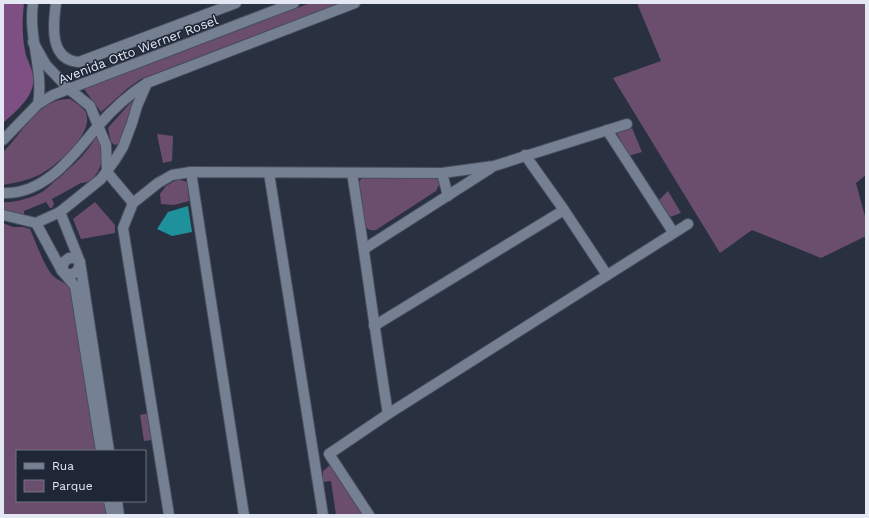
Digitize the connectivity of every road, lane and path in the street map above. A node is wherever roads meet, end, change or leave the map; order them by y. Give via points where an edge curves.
1 (33, 3) edge
2 (56, 3) edge
3 (236, 3) edge
4 (294, 3) edge
5 (355, 3) edge
6 (33, 42) junction
7 (146, 84) junction
8 (69, 89) junction
9 (38, 104) junction
10 (627, 124) dead end
11 (98, 126) junction
12 (607, 130) junction
13 (3, 140) edge
14 (525, 155) junction
15 (494, 166) junction
16 (107, 172) junction
17 (191, 172) junction
18 (269, 173) junction
19 (352, 173) junction
20 (442, 173) junction
21 (3, 192) edge
22 (448, 196) junction
23 (133, 203) junction
24 (564, 210) junction
25 (60, 212) junction
26 (3, 215) edge
27 (36, 223) junction
28 (688, 224) dead end
29 (673, 232) junction
30 (364, 249) junction
31 (80, 262) junction
32 (62, 271) junction
33 (607, 275) junction
34 (374, 326) junction
35 (388, 414) junction
36 (101, 450) edge
37 (109, 450) edge
38 (329, 454) junction
39 (315, 461) junction
40 (109, 502) edge
41 (117, 502) edge
42 (112, 515) edge
43 (119, 515) edge
44 (169, 515) edge
45 (244, 515) edge
46 (323, 515) edge
47 (369, 515) edge

1 - 6 street
2 - 3 street via 54,21 60,54 69,61 79,62
4 - 8 street, Avenida Otto Werner Rosel
5 - 7 street
6 - 8 street via 46,65
6 - 9 street via 40,86
7 - 11 street via 130,94
7 - 16 street via 123,147
8 - 9 street, Avenida Otto Werner Rosel
8 - 11 street via 90,106
9 - 13 street, Avenida Otto Werner Rosel
10 - 12 street
11 - 16 street via 106,145
11 - 21 street via 71,158 45,181 21,192
12 - 14 street
12 - 29 street
14 - 15 street
14 - 24 street
15 - 20 street
15 - 22 street
16 - 23 street
16 - 25 street
17 - 18 street
17 - 23 street via 172,175
17 - 45 street
18 - 19 street
18 - 39 street
19 - 20 street
19 - 30 street
20 - 22 street
22 - 30 street
23 - 44 street via 123,228
24 - 33 street
24 - 34 street
25 - 27 street
25 - 31 street
26 - 27 street
27 - 32 street
28 - 29 street
29 - 33 street
30 - 34 street
31 - 32 street via 78,270 73,274
31 - 37 street
32 - 36 street via 75,286
33 - 35 street
34 - 35 street
35 - 38 street
38 - 39 street
38 - 47 street
39 - 46 street
40 - 42 street
41 - 43 street

